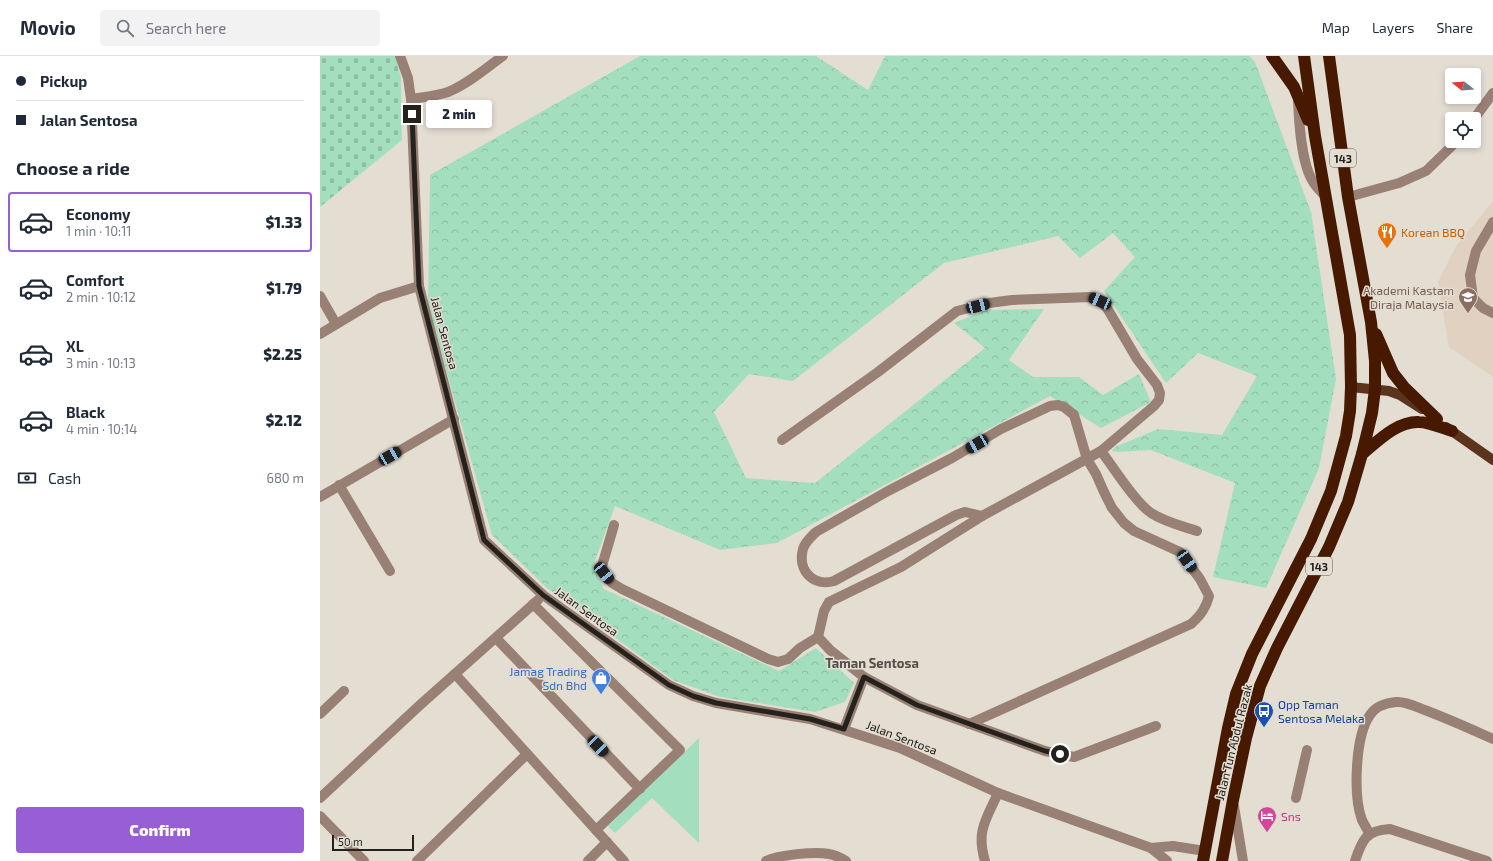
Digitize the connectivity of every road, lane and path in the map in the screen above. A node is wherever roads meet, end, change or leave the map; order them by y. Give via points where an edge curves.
1 (400, 56) edge
2 (503, 56) edge
3 (1272, 56) edge
4 (1304, 56) edge
5 (1329, 56) edge
6 (1493, 93) edge
7 (1298, 96) junction
8 (411, 99) junction
9 (1479, 112) edge
10 (1315, 136) junction
11 (1449, 148) edge
12 (1326, 197) junction
13 (1348, 197) junction
14 (1493, 222) edge
15 (419, 286) junction
16 (320, 296) edge
17 (1493, 313) edge
18 (1371, 322) junction
19 (336, 324) junction
20 (320, 334) edge
21 (1351, 387) junction
22 (1375, 389) junction
23 (454, 419) junction
24 (1437, 420) junction
25 (1452, 431) junction
26 (782, 440) dead end
27 (1101, 451) junction
28 (1362, 454) junction
29 (1087, 459) junction
30 (1493, 460) edge
31 (339, 485) junction
32 (320, 497) edge
33 (982, 516) junction
34 (614, 525) dead end
35 (1197, 531) dead end
36 (390, 571) dead end
37 (543, 595) junction
38 (533, 604) junction
39 (818, 637) junction
40 (496, 638) junction
41 (454, 674) junction
42 (864, 677) junction
43 (344, 691) dead end
44 (320, 714) edge
45 (969, 724) junction
46 (1156, 726) dead end
47 (844, 729) junction
48 (1493, 739) edge
49 (1306, 750) dead end
50 (527, 754) junction
51 (640, 789) junction
52 (998, 793) junction
53 (320, 798) edge
54 (1296, 798) dead end
55 (1233, 800) junction
56 (320, 816) edge
57 (596, 830) junction
58 (1369, 833) junction
59 (607, 842) junction
60 (1151, 848) junction
61 (1204, 856) edge
62 (1222, 860) edge
63 (364, 861) edge
64 (417, 861) edge
65 (588, 861) edge
66 (624, 861) edge
67 (766, 861) edge
68 (846, 861) edge
69 (985, 861) edge
70 (1167, 861) edge
71 (1243, 861) edge
72 (1355, 861) edge
73 (1487, 861) edge

1 - 8 street, Jalan Sentosa via 408,78
2 - 8 street via 448,92
3 - 7 highway
4 - 10 highway, Jalan Tun Abdul Razak / 143
5 - 13 highway, Jalan Tun Abdul Razak / 143
6 - 9 street
7 - 10 highway
7 - 12 street via 1298,124 1307,169 1312,181
8 - 15 street, Jalan Sentosa
10 - 12 highway, Jalan Tun Abdul Razak / 143
11 - 13 street via 1426,170 1399,183
12 - 21 highway, Jalan Tun Abdul Razak / 143 via 1350,335
13 - 18 highway, Jalan Tun Abdul Razak / 143
14 - 17 street via 1476,251 1470,275 1473,298 1482,308
15 - 19 street via 380,298
15 - 23 street, Jalan Sentosa
16 - 19 street
18 - 22 highway, Jalan Tun Abdul Razak / 143
18 - 24 highway via 1393,373 1404,388
19 - 20 street
21 - 22 main road
21 - 61 highway, Jalan Tun Abdul Razak / 143 via 1346,436 1331,490 1311,539 1252,654 1236,694
22 - 24 main road via 1390,391
22 - 28 highway, Jalan Tun Abdul Razak / 143
23 - 31 street
23 - 37 street, Jalan Sentosa via 484,540
24 - 25 main road
25 - 28 highway via 1420,422 1410,423 1393,430
25 - 30 main road
26 - 27 street via 957,312 1004,301 1092,297 1107,308 1160,393 1159,400 1154,406
27 - 29 street
27 - 35 street via 1140,503 1150,512 1159,518
28 - 55 highway, Jalan Tun Abdul Razak / 143 via 1348,502 1329,547 1260,686
29 - 33 street
29 - 33 street via 1074,414 1064,407 1050,406 1002,429 816,532 802,550 804,569 814,580 828,583 956,514 965,512
29 - 45 street via 1112,508 1124,523 1134,531 1180,552 1209,596 1206,606 1191,624
31 - 32 street
31 - 36 street
33 - 39 street via 901,568 829,602 824,611
34 - 39 street via 602,566 612,583 622,589 778,662 788,659
37 - 38 street
37 - 47 street, Jalan Sentosa via 669,685 716,703 810,719
38 - 40 street
38 - 51 street via 680,750
39 - 42 street
40 - 41 street
40 - 51 street
41 - 50 street
41 - 53 street
42 - 45 street via 917,705
42 - 47 street
43 - 44 street
45 - 46 street via 1045,751 1074,757
47 - 52 street, Jalan Sentosa via 900,748
48 - 58 street via 1415,706 1398,702 1382,705 1370,714 1359,744 1357,762 1357,797 1362,819
49 - 54 street
50 - 57 street
50 - 64 street
51 - 57 street
52 - 60 street, Jalan Sentosa
52 - 69 street via 980,839
55 - 62 highway, Jalan Tun Abdul Razak / 143
55 - 71 street
56 - 63 street
57 - 59 street
58 - 72 street via 1361,844
58 - 73 street via 1379,829 1390,829
59 - 65 street
59 - 66 street
60 - 61 street, Jalan Sentosa via 1173,846
60 - 70 street, Jalan Sentosa
67 - 68 street via 773,857 821,853 831,854

